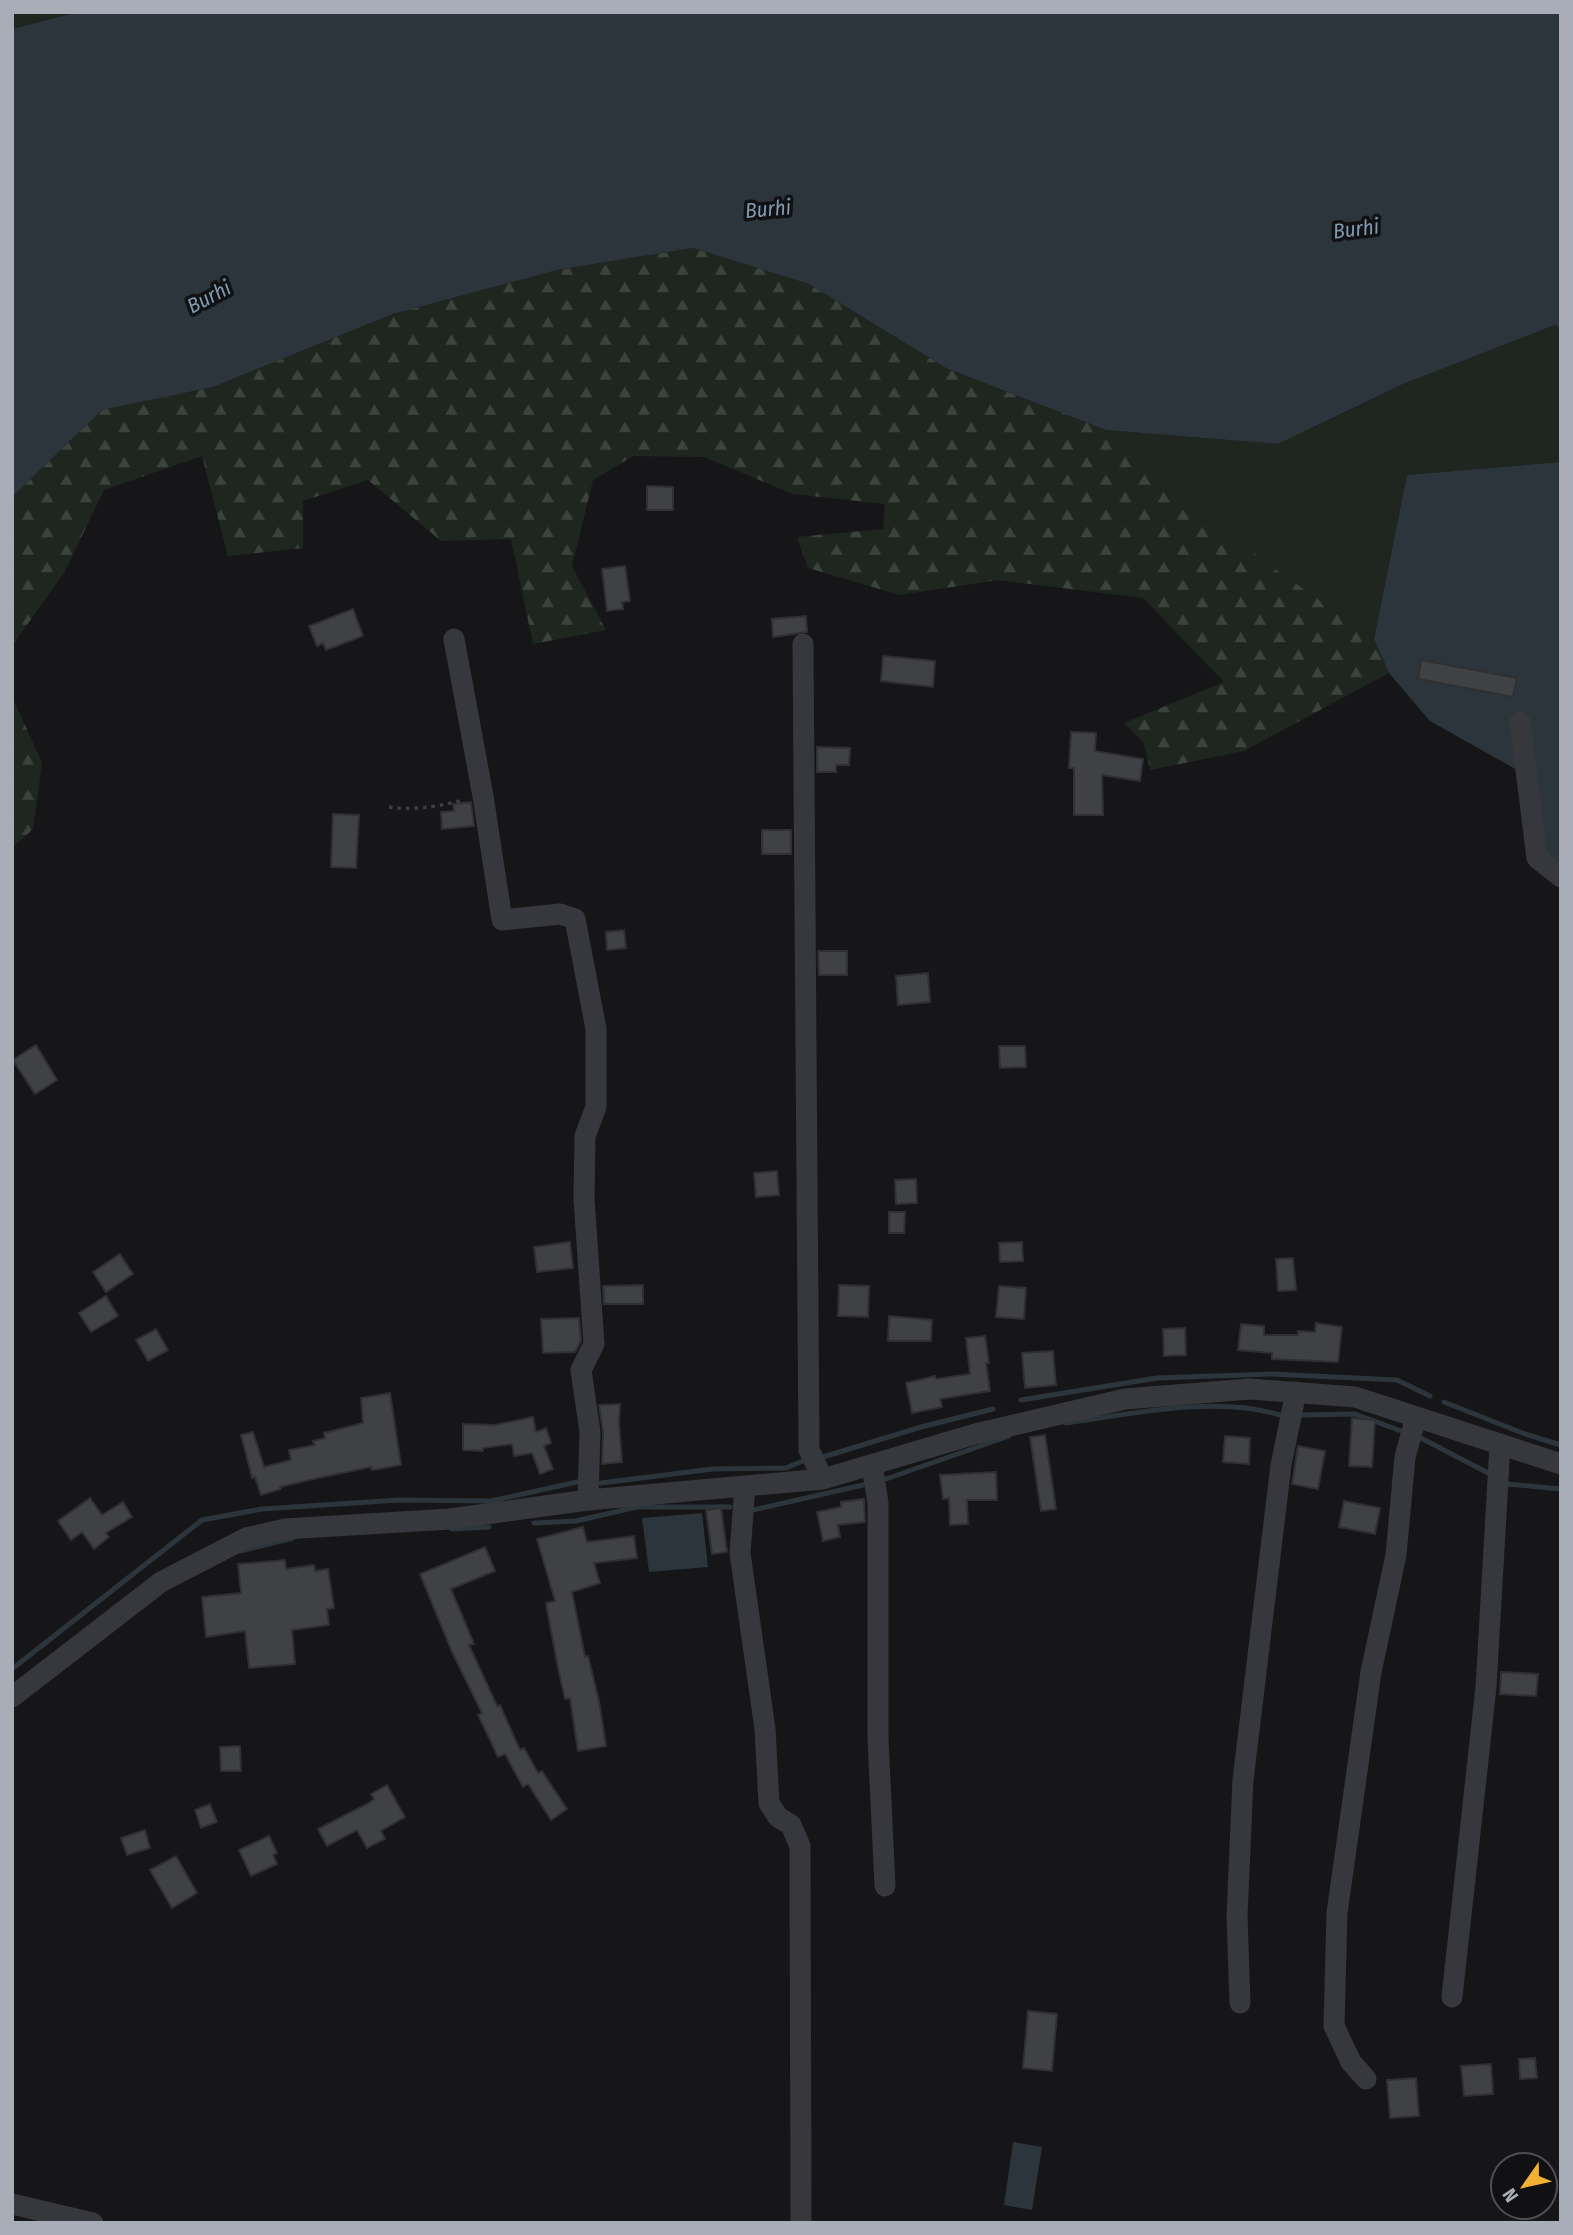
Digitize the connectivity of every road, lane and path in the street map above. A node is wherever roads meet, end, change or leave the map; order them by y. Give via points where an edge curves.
1 (454, 639) dead end
2 (803, 644) dead end
3 (1520, 722) dead end
4 (484, 796) junction
5 (389, 807) dead end
6 (1561, 877) edge
7 (1296, 1392) junction
8 (1416, 1417) junction
9 (1500, 1445) junction
10 (1561, 1464) edge
11 (872, 1465) junction
12 (823, 1479) junction
13 (745, 1486) junction
14 (588, 1500) junction
15 (12, 1697) edge
16 (885, 1886) dead end
17 (1452, 1997) dead end
18 (1240, 2003) dead end
19 (1366, 2079) dead end
20 (12, 2204) edge
21 (93, 2223) edge
22 (801, 2223) edge

1 - 4 street
2 - 12 street via 809,1450
3 - 6 street via 1537,858
4 - 5 path via 427,808
4 - 14 street via 502,920 560,914 575,919 596,1029 596,1107 585,1136 584,1199 594,1344 581,1370 590,1432
7 - 8 street via 1355,1397
7 - 11 street via 1250,1389 1125,1399 975,1434
7 - 18 street via 1281,1465 1243,1780 1237,1916
8 - 9 street
8 - 19 street via 1405,1457 1396,1555 1371,1672 1338,1913 1334,2026 1351,2062
9 - 10 street
9 - 17 street via 1486,1687
11 - 12 street
11 - 16 street via 878,1503 878,1739
12 - 13 street
13 - 14 street
13 - 22 street via 740,1553 765,1729 769,1803 790,1825 800,1846
14 - 15 street via 450,1519 283,1529 246,1538 161,1582
20 - 21 street

